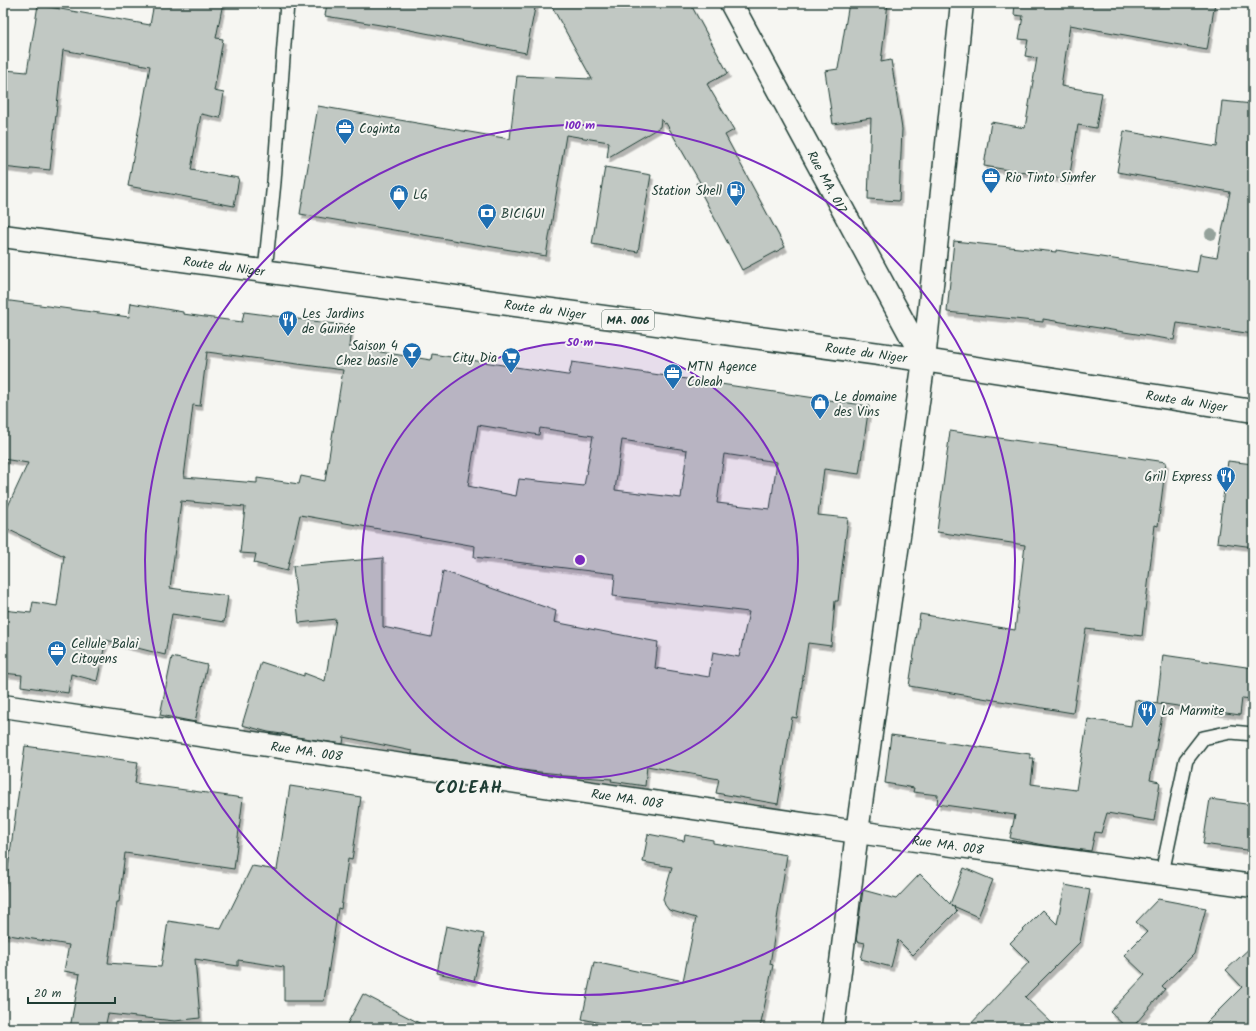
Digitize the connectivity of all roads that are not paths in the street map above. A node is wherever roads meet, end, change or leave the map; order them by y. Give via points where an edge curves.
1 (287, 3) edge
2 (731, 3) edge
3 (962, 3) edge
4 (3, 236) edge
5 (265, 271) junction
6 (924, 360) junction
7 (1253, 411) edge
8 (3, 706) edge
9 (1253, 734) edge
10 (857, 832) junction
11 (1162, 873) junction
12 (1253, 886) edge
13 (833, 1028) edge

1 - 5 lane
2 - 6 street, Rue MA. 017
3 - 6 street
4 - 5 street, Route du Niger / MA. 006
5 - 6 street, Route du Niger / MA. 006
6 - 7 street, Route du Niger / MA. 006
6 - 10 street
8 - 10 street, Rue MA. 008
9 - 11 lane via 1231,732 1203,738 1186,760
10 - 11 street, Rue MA. 008
10 - 13 street
11 - 12 street, Rue MA. 008

